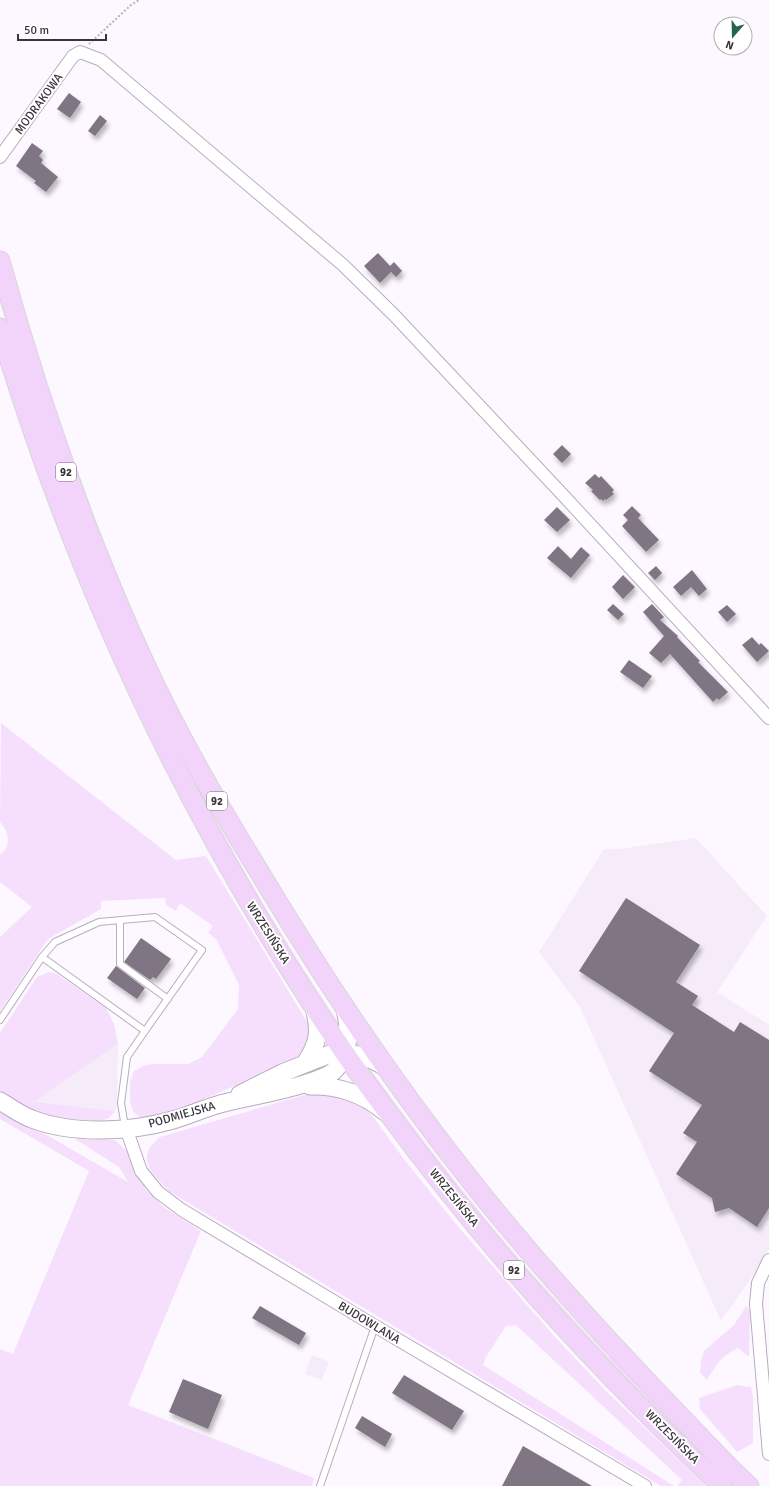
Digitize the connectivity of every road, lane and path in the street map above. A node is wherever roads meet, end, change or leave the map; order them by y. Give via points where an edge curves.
1 (139, 0) edge
2 (80, 52) junction
3 (0, 157) edge
4 (0, 261) edge
5 (0, 328) edge
6 (769, 718) edge
7 (120, 920) junction
8 (42, 957) junction
9 (168, 998) junction
10 (312, 1003) junction
11 (345, 1010) junction
12 (0, 1020) edge
13 (145, 1031) junction
14 (344, 1053) junction
15 (306, 1062) junction
16 (387, 1068) junction
17 (298, 1087) junction
18 (0, 1101) edge
19 (226, 1102) junction
20 (391, 1117) junction
21 (126, 1128) junction
22 (769, 1260) edge
23 (375, 1326) junction
24 (769, 1454) edge
25 (723, 1479) edge
26 (320, 1486) edge
27 (645, 1486) edge
28 (749, 1486) edge

1 - 2 path
2 - 3 street, MODRAKOWA via 68,63
2 - 6 street via 101,60 343,265 400,321
4 - 11 main road, WRZESIŃSKA / 92 via 55,441 97,552 150,676 208,787
5 - 10 main road, WRZESIŃSKA / 92 via 33,433 64,518 100,610 143,704 200,817
7 - 8 lane via 99,922 56,942
7 - 9 lane via 120,964
7 - 9 lane via 155,916 202,950
8 - 12 lane
8 - 13 lane
9 - 13 lane
10 - 14 main road, WRZESIŃSKA / 92
10 - 15 street via 317,1018 318,1037 316,1046
11 - 14 street, PODMIEJSKA via 349,1026
11 - 16 main road, WRZESIŃSKA / 92
13 - 21 lane via 127,1057 121,1103
14 - 15 street, PODMIEJSKA via 330,1054
14 - 16 street, PODMIEJSKA via 360,1055
14 - 17 street, PODMIEJSKA via 339,1066 330,1074
14 - 20 main road, WRZESIŃSKA / 92
15 - 19 street, PODMIEJSKA via 253,1086
16 - 25 main road, WRZESIŃSKA / 92 via 431,1130 512,1231 609,1340
17 - 19 street, PODMIEJSKA
17 - 20 street via 325,1085 351,1092 372,1102
18 - 21 street, PODMIEJSKA via 31,1119 57,1126 90,1129
19 - 21 street, PODMIEJSKA via 172,1120
20 - 25 main road, WRZESIŃSKA / 92 via 460,1208 557,1318 647,1413
21 - 23 street, BUDOWLANA via 141,1171 158,1192 182,1210
22 - 24 street via 758,1283 756,1304
23 - 26 lane
23 - 27 street, BUDOWLANA
25 - 28 main road, WRZESIŃSKA / 92

